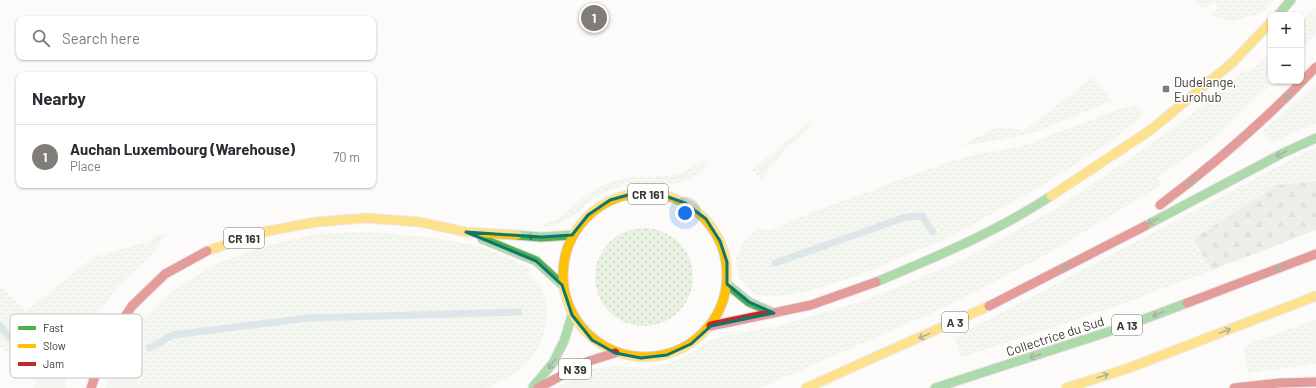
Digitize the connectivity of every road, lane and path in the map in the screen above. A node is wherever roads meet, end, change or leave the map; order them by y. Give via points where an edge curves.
1 (1291, 0) edge
2 (1281, 12) edge
3 (1268, 25) edge
4 (1316, 67) edge
5 (1316, 138) edge
6 (466, 232) junction
7 (572, 235) junction
8 (1101, 249) junction
9 (1316, 254) edge
10 (727, 284) junction
11 (562, 285) junction
12 (1316, 296) edge
13 (774, 312) junction
14 (127, 314) edge
15 (572, 315) junction
16 (711, 326) junction
17 (615, 353) junction
18 (94, 378) edge
19 (1316, 382) edge
20 (91, 388) edge
21 (533, 388) edge
22 (538, 388) edge
23 (806, 388) edge
24 (935, 388) edge
25 (1066, 388) edge
26 (1234, 388) edge

1 - 2 main road
3 - 13 main road, CR 161 via 1233,62 1152,129 1034,207 953,250 862,288 811,305
4 -> 8 main road, A 3 via 1248,134 1190,183
5 -> 8 main road via 1283,152
7 -> 6 main road, CR 161 via 541,237
6 - 11 main road, CR 161 via 536,261
6 - 14 main road, CR 161 via 420,222 366,218 316,222 262,232 208,250 165,274
7 - 10 main road, CR 161 via 588,215 610,200 635,193 660,194 685,203 706,219 720,241 727,262
7 - 11 main road, CR 161 via 565,250
8 -> 23 main road, A 3 via 978,312
9 -> 24 main road, Collectrice du Sud / A 13 via 1123,327
10 - 13 main road via 749,302
10 - 16 main road, CR 161 via 722,306
11 - 15 main road, CR 161
25 -> 12 main road via 1129,368
16 -> 13 main road, CR 161
15 - 17 main road, CR 161 via 592,340
15 -> 21 main road, N 39 via 564,341 553,363
16 - 17 main road, CR 161 via 691,344 667,355 641,358
17 - 22 main road, N 39 via 588,361
18 - 20 main road, CR 161
19 - 26 main road

